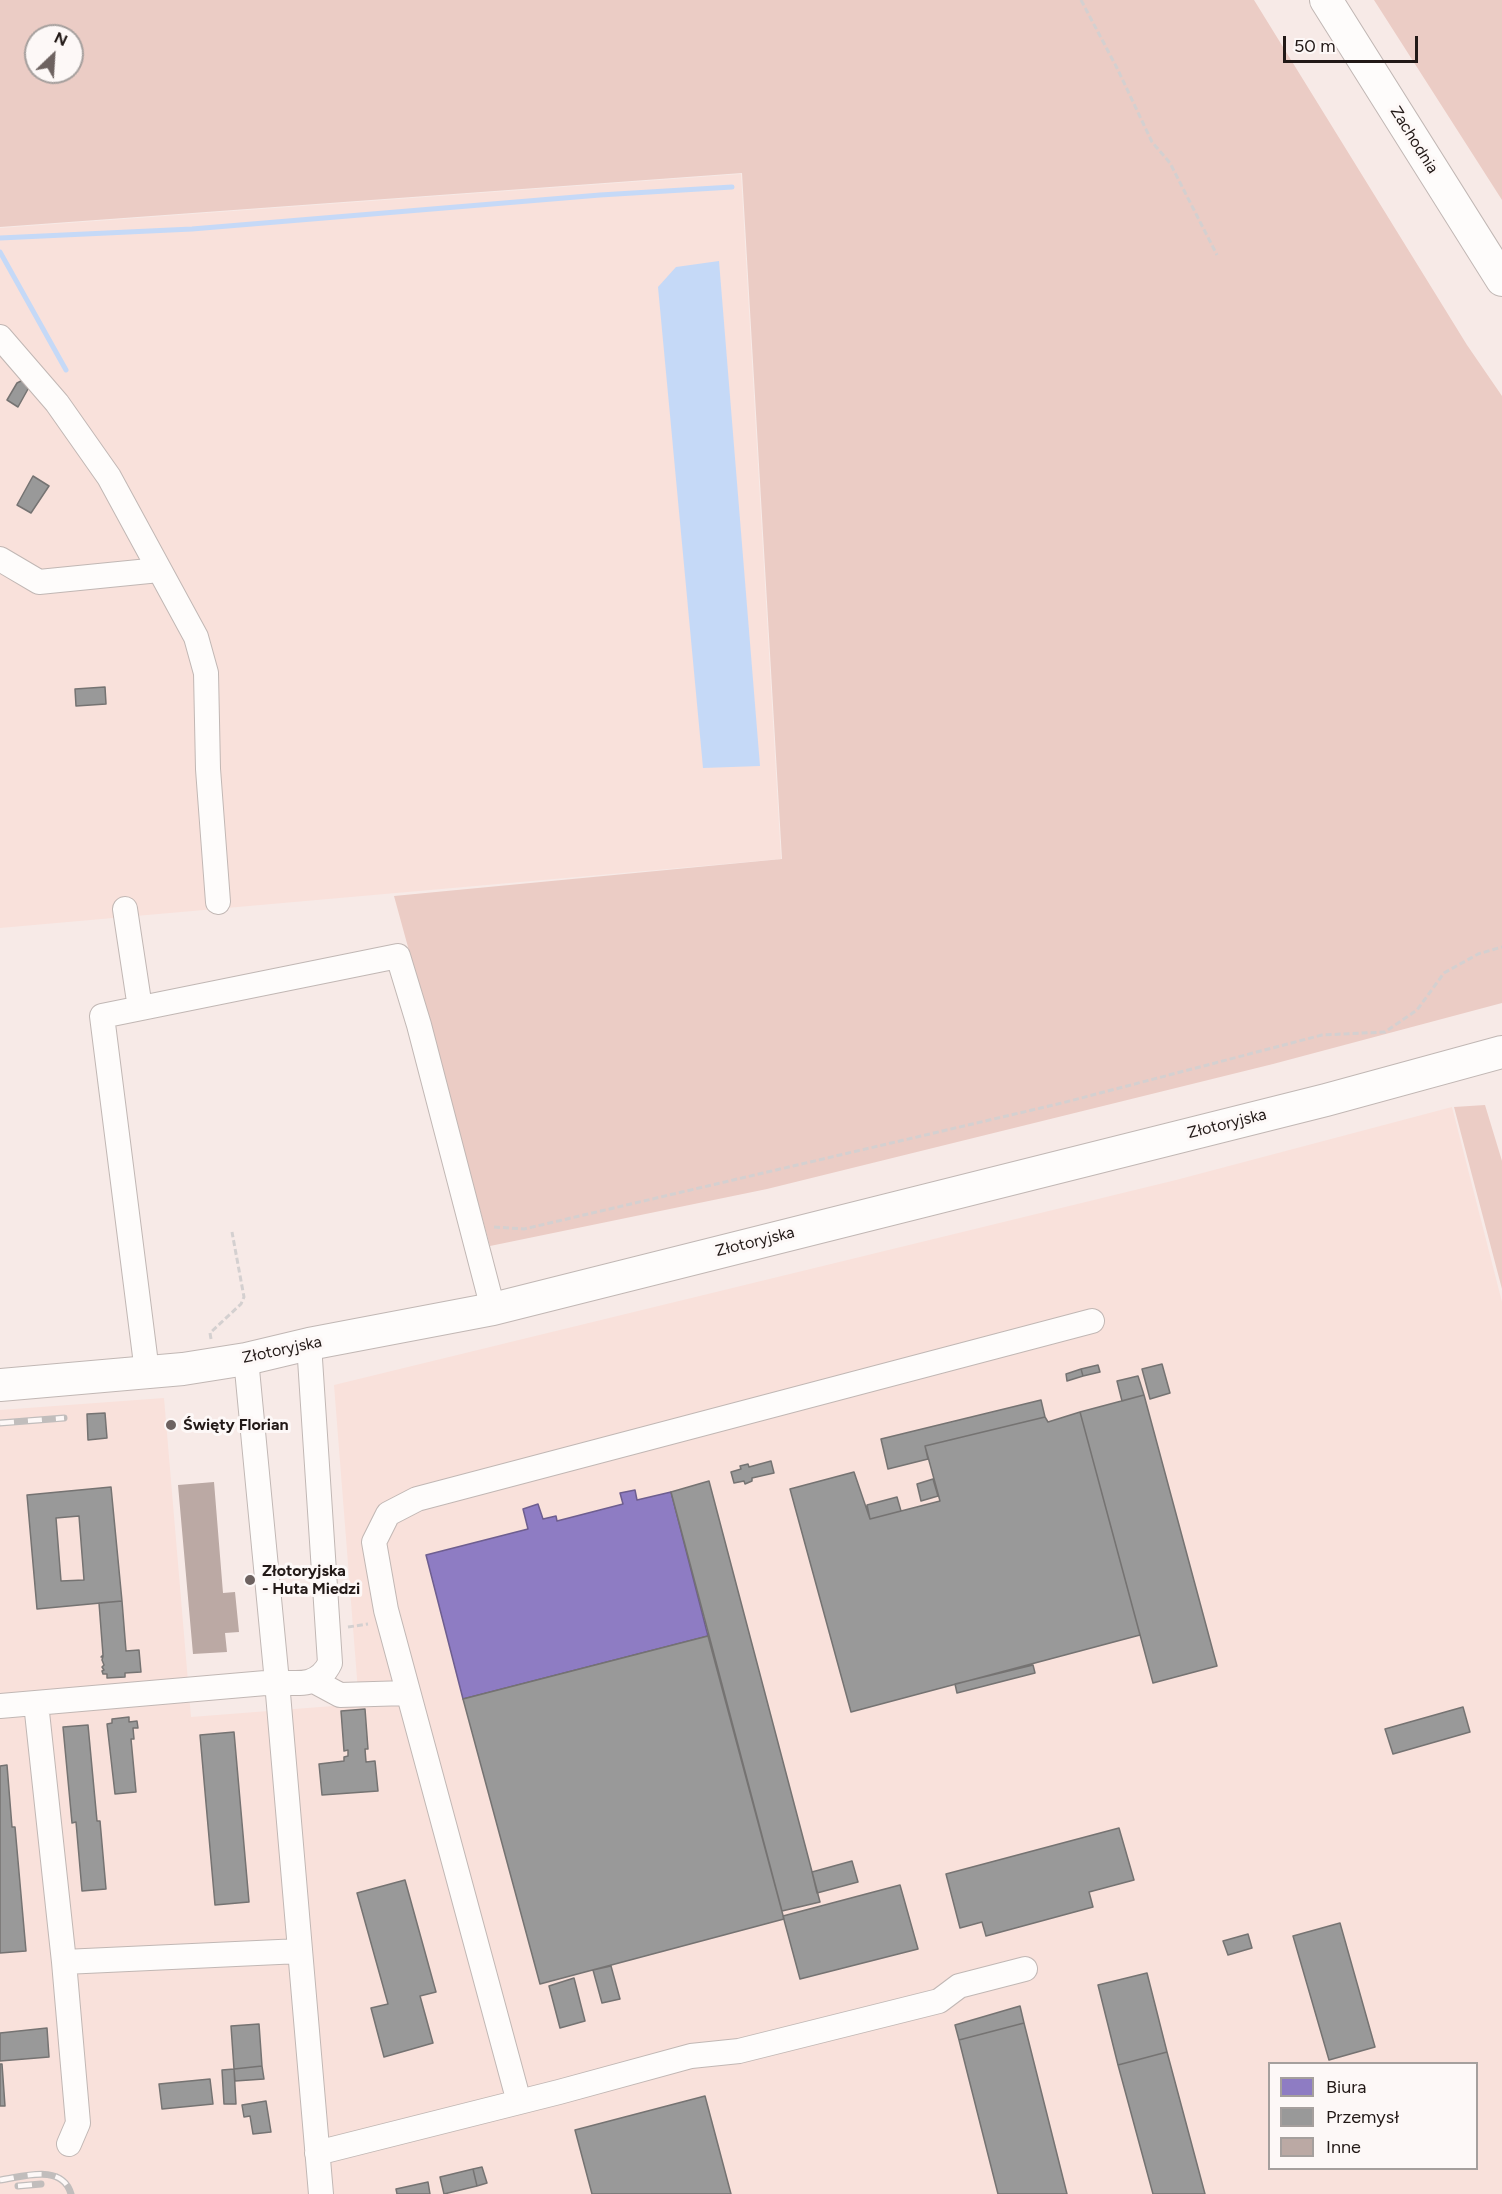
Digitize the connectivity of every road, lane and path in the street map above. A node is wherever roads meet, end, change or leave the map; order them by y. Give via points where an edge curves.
1 (1081, 0) edge
2 (1326, 0) edge
3 (1216, 255) dead end
4 (1502, 280) edge
5 (0, 337) edge
6 (0, 559) edge
7 (159, 570) junction
8 (218, 902) dead end
9 (125, 909) dead end
10 (1502, 947) edge
11 (140, 1008) junction
12 (1501, 1054) edge
13 (232, 1233) dead end
14 (474, 1233) junction
15 (493, 1309) junction
16 (1092, 1321) dead end
17 (309, 1344) junction
18 (212, 1346) dead end
19 (246, 1359) junction
20 (147, 1372) junction
21 (0, 1385) edge
22 (369, 1624) dead end
23 (338, 1628) dead end
24 (314, 1681) junction
25 (278, 1682) junction
26 (408, 1693) junction
27 (36, 1703) junction
28 (0, 1706) edge
29 (300, 1951) junction
30 (64, 1962) junction
31 (1025, 1969) dead end
32 (519, 2102) junction
33 (69, 2144) dead end
34 (317, 2153) junction
35 (321, 2194) edge

1 - 3 path via 1152,142 1170,163
2 - 4 main road, Zachodnia
5 - 7 street via 57,403 109,477
6 - 7 street via 39,582
7 - 8 street via 196,637 206,673 208,769
9 - 11 street
10 - 14 path via 1478,954 1444,973 1417,1010 1385,1032 1322,1035 1062,1103 674,1195 524,1229 488,1227
11 - 14 street via 398,956
11 - 20 street via 102,1016
12 - 15 main road, Złotoryjska
13 - 18 path via 244,1297 210,1333
14 - 15 street
15 - 17 main road, Złotoryjska
16 - 26 street via 417,1499 388,1514 374,1542 386,1610
17 - 19 main road, Złotoryjska
17 - 24 street via 330,1663 325,1674
19 - 20 main road, Złotoryjska
19 - 25 street
20 - 21 main road, Złotoryjska
22 - 23 path
24 - 25 street
24 - 26 street via 340,1695
25 - 27 street
25 - 29 street
26 - 32 street
27 - 28 street
27 - 30 street
29 - 30 street
29 - 34 street
30 - 33 street via 78,2123
31 - 32 street via 959,1986 939,2001 739,2051 691,2056
32 - 34 street
34 - 35 street

